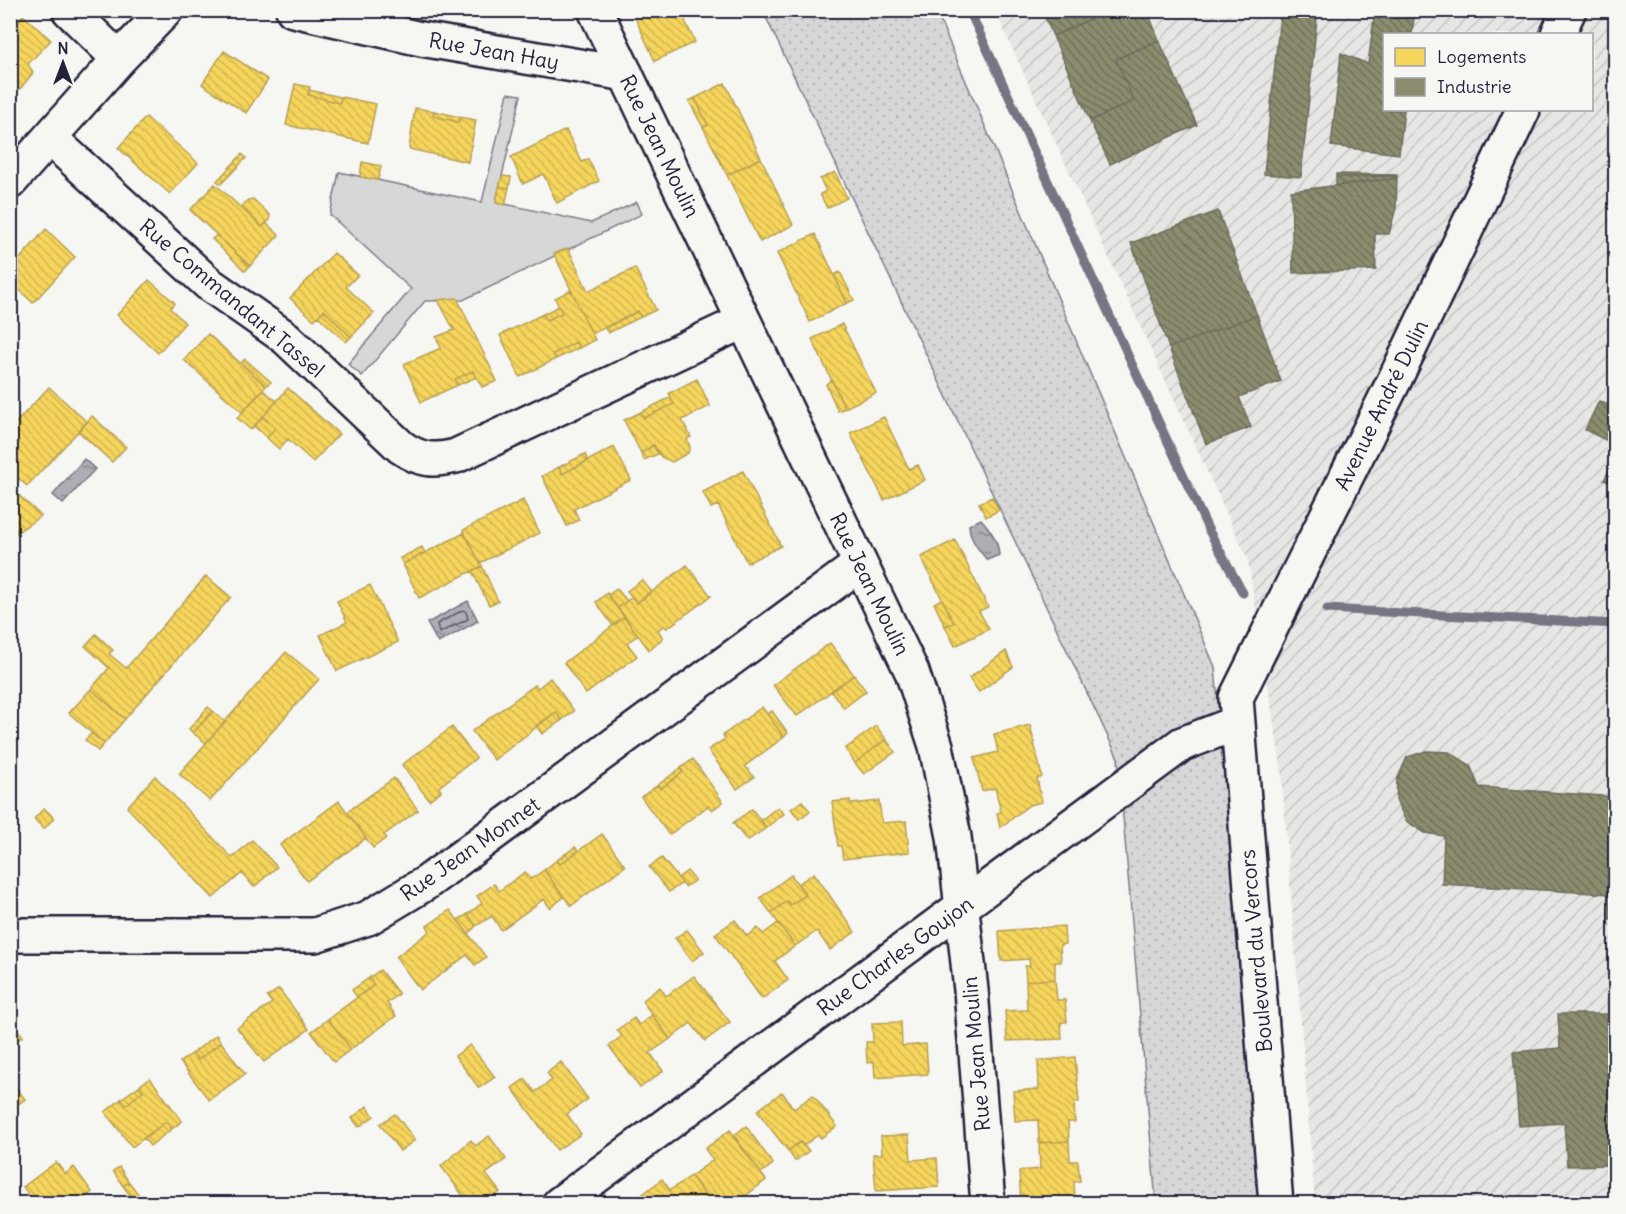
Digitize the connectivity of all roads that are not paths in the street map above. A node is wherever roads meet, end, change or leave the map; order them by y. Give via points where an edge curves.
1 (69, 10) edge
2 (166, 10) edge
3 (293, 10) edge
4 (595, 10) edge
5 (119, 58) junction
6 (626, 74) junction
7 (1522, 111) edge
8 (50, 138) junction
9 (10, 182) edge
10 (744, 321) junction
11 (860, 564) junction
12 (1236, 711) junction
13 (962, 907) junction
14 (10, 935) edge
15 (559, 1203) edge
16 (988, 1203) edge
17 (1276, 1203) edge

1 - 5 street
2 - 5 street
3 - 6 street, Rue Jean Hay via 421,39
4 - 6 street, Rue Jean Moulin
5 - 8 street
6 - 10 street, Rue Jean Moulin
7 - 12 street, Avenue André Dulin via 1278,614
8 - 9 street
8 - 10 street, Rue Commandant Tassel via 209,284 286,338 416,457 435,461 456,456
10 - 11 street, Rue Jean Moulin
11 - 13 street, Rue Jean Moulin via 912,672 936,746 954,837
11 - 14 street, Rue Jean Monnet via 426,884 368,918 315,935
12 - 13 street, Rue Charles Goujon via 1182,744
12 - 17 street, Boulevard du Vercors
13 - 15 street, Rue Charles Goujon
13 - 16 street, Rue Jean Moulin

